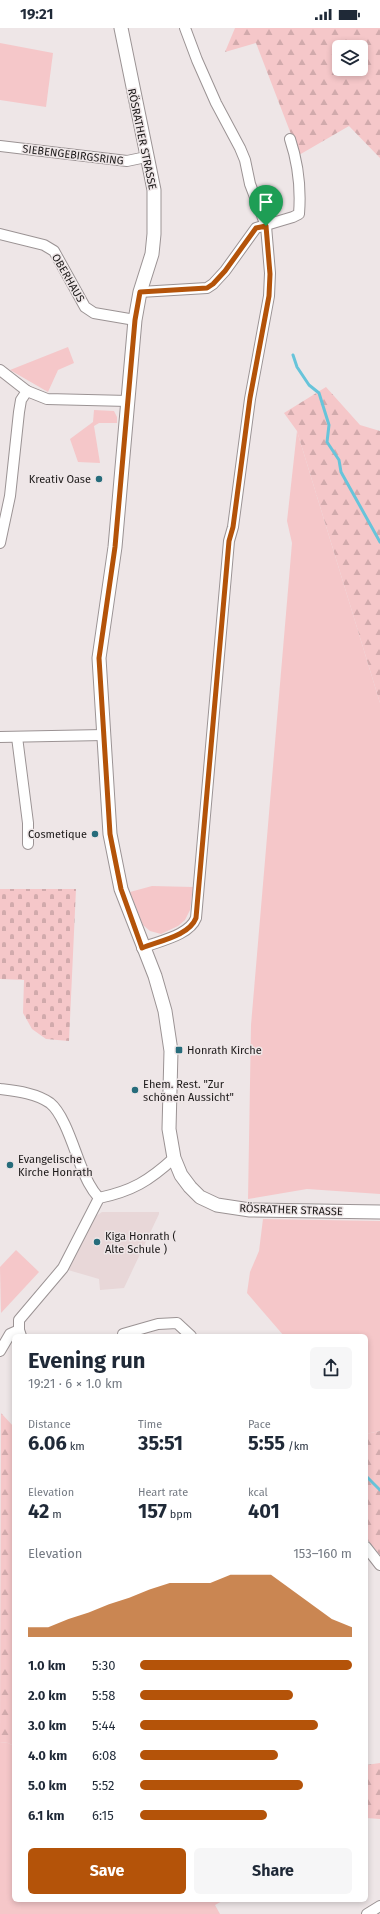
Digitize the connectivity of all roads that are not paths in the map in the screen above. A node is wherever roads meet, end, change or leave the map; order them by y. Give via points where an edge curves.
1 (120, 28) edge
2 (185, 28) edge
3 (290, 139) dead end
4 (0, 146) edge
5 (146, 157) junction
6 (266, 226) junction
7 (0, 234) edge
8 (140, 292) junction
9 (135, 320) junction
10 (0, 370) edge
11 (27, 392) junction
12 (128, 401) junction
13 (0, 543) edge
14 (104, 735) junction
15 (0, 737) edge
16 (17, 737) junction
17 (28, 844) dead end
18 (142, 948) junction
19 (0, 1089) edge
20 (174, 1158) junction
21 (99, 1198) junction
22 (380, 1212) edge
23 (20, 1333) edge
24 (123, 1334) edge
25 (189, 1334) edge
26 (0, 1351) edge
27 (368, 1550) edge
28 (380, 1565) edge
29 (380, 1906) edge
30 (367, 1914) edge

1 - 5 street, RÖSRATHER STRASSE
2 - 6 street via 196,60 240,148
3 - 6 street via 295,154 300,190 299,214
4 - 5 street, SIEBENGEBIRGSRING via 127,161
5 - 8 street, RÖSRATHER STRASSE via 154,190 154,234 152,254
6 - 8 street via 256,228 225,271 207,288
6 - 18 street via 269,296 250,398 229,541 196,918 193,925 186,930
7 - 9 street, OBERHAUS via 44,245 54,251 85,307 94,313
8 - 9 street, RÖSRATHER STRASSE
9 - 12 street, RÖSRATHER STRASSE
10 - 11 street
11 - 12 street via 47,399
11 - 13 street via 21,400 10,496
12 - 14 street, RÖSRATHER STRASSE via 115,547 100,653
14 - 16 street
14 - 18 street, RÖSRATHER STRASSE via 109,827 114,862
15 - 16 street
16 - 17 street via 28,823
18 - 20 street, RÖSRATHER STRASSE via 163,1004 171,1044 169,1129
19 - 21 street via 27,1094 54,1107 89,1184
20 - 21 street via 148,1180 122,1193
20 - 22 street, RÖSRATHER STRASSE via 181,1175 190,1187 200,1197 217,1205 250,1210
21 - 23 street via 63,1268 20,1320
23 - 26 street via 10,1334
24 - 25 street via 158,1324 177,1323
27 - 28 street
29 - 30 street

